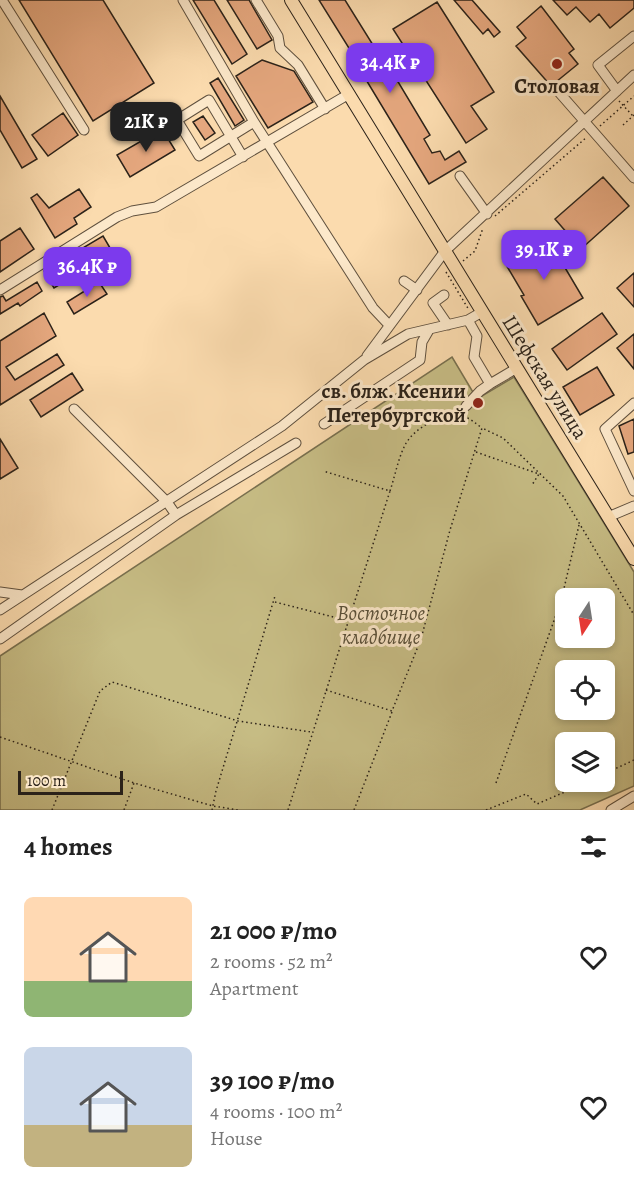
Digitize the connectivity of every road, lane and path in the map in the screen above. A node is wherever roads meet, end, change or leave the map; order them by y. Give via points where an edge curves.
1 (2, 0) edge
2 (183, 0) edge
3 (256, 0) edge
4 (291, 0) edge
5 (634, 36) edge
6 (634, 75) edge
7 (557, 90) dead end
8 (615, 92) junction
9 (634, 96) edge
10 (345, 97) junction
11 (623, 105) junction
12 (325, 109) junction
13 (633, 116) edge
14 (583, 121) junction
15 (254, 122) junction
16 (623, 125) dead end
17 (84, 130) dead end
18 (593, 132) junction
19 (231, 137) junction
20 (268, 143) junction
21 (243, 158) junction
22 (460, 176) dead end
23 (634, 178) edge
24 (489, 217) junction
25 (483, 227) dead end
26 (446, 251) junction
27 (463, 262) dead end
28 (446, 272) dead end
29 (404, 281) dead end
30 (0, 290) edge
31 (417, 290) junction
32 (444, 295) dead end
33 (475, 316) junction
34 (389, 324) junction
35 (448, 325) junction
36 (429, 330) junction
37 (364, 360) junction
38 (517, 368) junction
39 (490, 384) junction
40 (634, 403) edge
41 (466, 406) joint
42 (75, 409) dead end
43 (447, 416) junction
44 (324, 424) dead end
45 (482, 428) junction
46 (296, 443) dead end
47 (475, 452) junction
48 (323, 471) dead end
49 (538, 474) junction
50 (532, 485) dead end
51 (390, 491) junction
52 (634, 491) edge
53 (167, 502) junction
54 (634, 506) edge
55 (176, 516) junction
56 (608, 518) junction
57 (579, 522) junction
58 (634, 559) edge
59 (0, 592) edge
60 (22, 596) junction
61 (275, 596) dead end
62 (274, 601) junction
63 (0, 610) edge
64 (634, 615) edge
65 (350, 621) junction
66 (0, 639) edge
67 (326, 690) junction
68 (392, 711) junction
69 (238, 721) junction
70 (312, 733) junction
71 (0, 737) edge
72 (634, 760) edge
73 (71, 763) junction
74 (615, 769) edge
75 (134, 783) junction
76 (495, 783) dead end
77 (565, 792) edge
78 (634, 796) edge
79 (213, 806) junction
80 (52, 810) edge
81 (124, 810) edge
82 (212, 810) edge
83 (238, 810) edge
84 (288, 810) edge
85 (354, 810) edge
86 (486, 810) edge
87 (611, 810) edge

1 - 17 street
2 - 15 street
3 - 12 street via 278,36 280,48 298,65
4 - 10 main road, Шефская улица
5 - 8 street via 598,65
6 - 8 street
7 - 14 street
8 - 11 path
8 - 14 street
9 - 11 path
10 - 12 street
10 - 26 main road, Шефская улица
11 - 13 path
11 - 18 path
12 - 20 street
13 - 16 path
14 - 18 street
14 - 24 street
15 - 19 street
15 - 20 street
18 - 23 street
18 - 24 path
19 - 19 street via 209,100 177,120 199,156
19 - 21 street
20 - 21 street
20 - 34 street via 374,308
21 - 30 street via 156,207 117,217
22 - 24 street
24 - 26 street
25 - 27 path via 475,251
26 - 31 street
26 - 33 main road, Шефская улица
28 - 33 path
29 - 31 street
31 - 34 street
32 - 35 street via 433,303
33 - 35 street
33 - 38 main road, Шефская улица
33 - 39 street via 474,357
34 - 37 street
35 - 36 street
36 - 37 street via 408,334
36 - 44 street via 422,342 420,360
37 - 53 street via 282,426
38 - 39 street
38 - 56 main road, Шефская улица
39 - 41 street
40 - 52 street via 605,429
41 - 43 path
42 - 53 street
43 - 45 path via 469,418
43 - 51 path via 412,434 404,446
45 - 47 path
45 - 49 path via 503,438
46 - 55 street
47 - 49 path
47 - 68 path via 421,639
48 - 51 path
49 - 50 path
49 - 57 path via 563,496
51 - 65 path
53 - 55 street
53 - 60 street
54 - 56 street
55 - 66 street
56 - 58 main road, Шефская улица
57 - 64 path
57 - 76 path via 561,601
59 - 60 street
60 - 63 street
61 - 62 path
62 - 65 path
62 - 69 path
65 - 67 path
67 - 68 path
67 - 70 path
68 - 85 path
69 - 70 path
69 - 73 path via 112,682 99,691
69 - 79 path
70 - 84 path
71 - 73 path
72 - 74 path
73 - 75 path
73 - 80 path
75 - 79 path
75 - 81 path
77 - 86 path via 537,804 526,794
78 - 87 street
79 - 82 path
79 - 83 path

